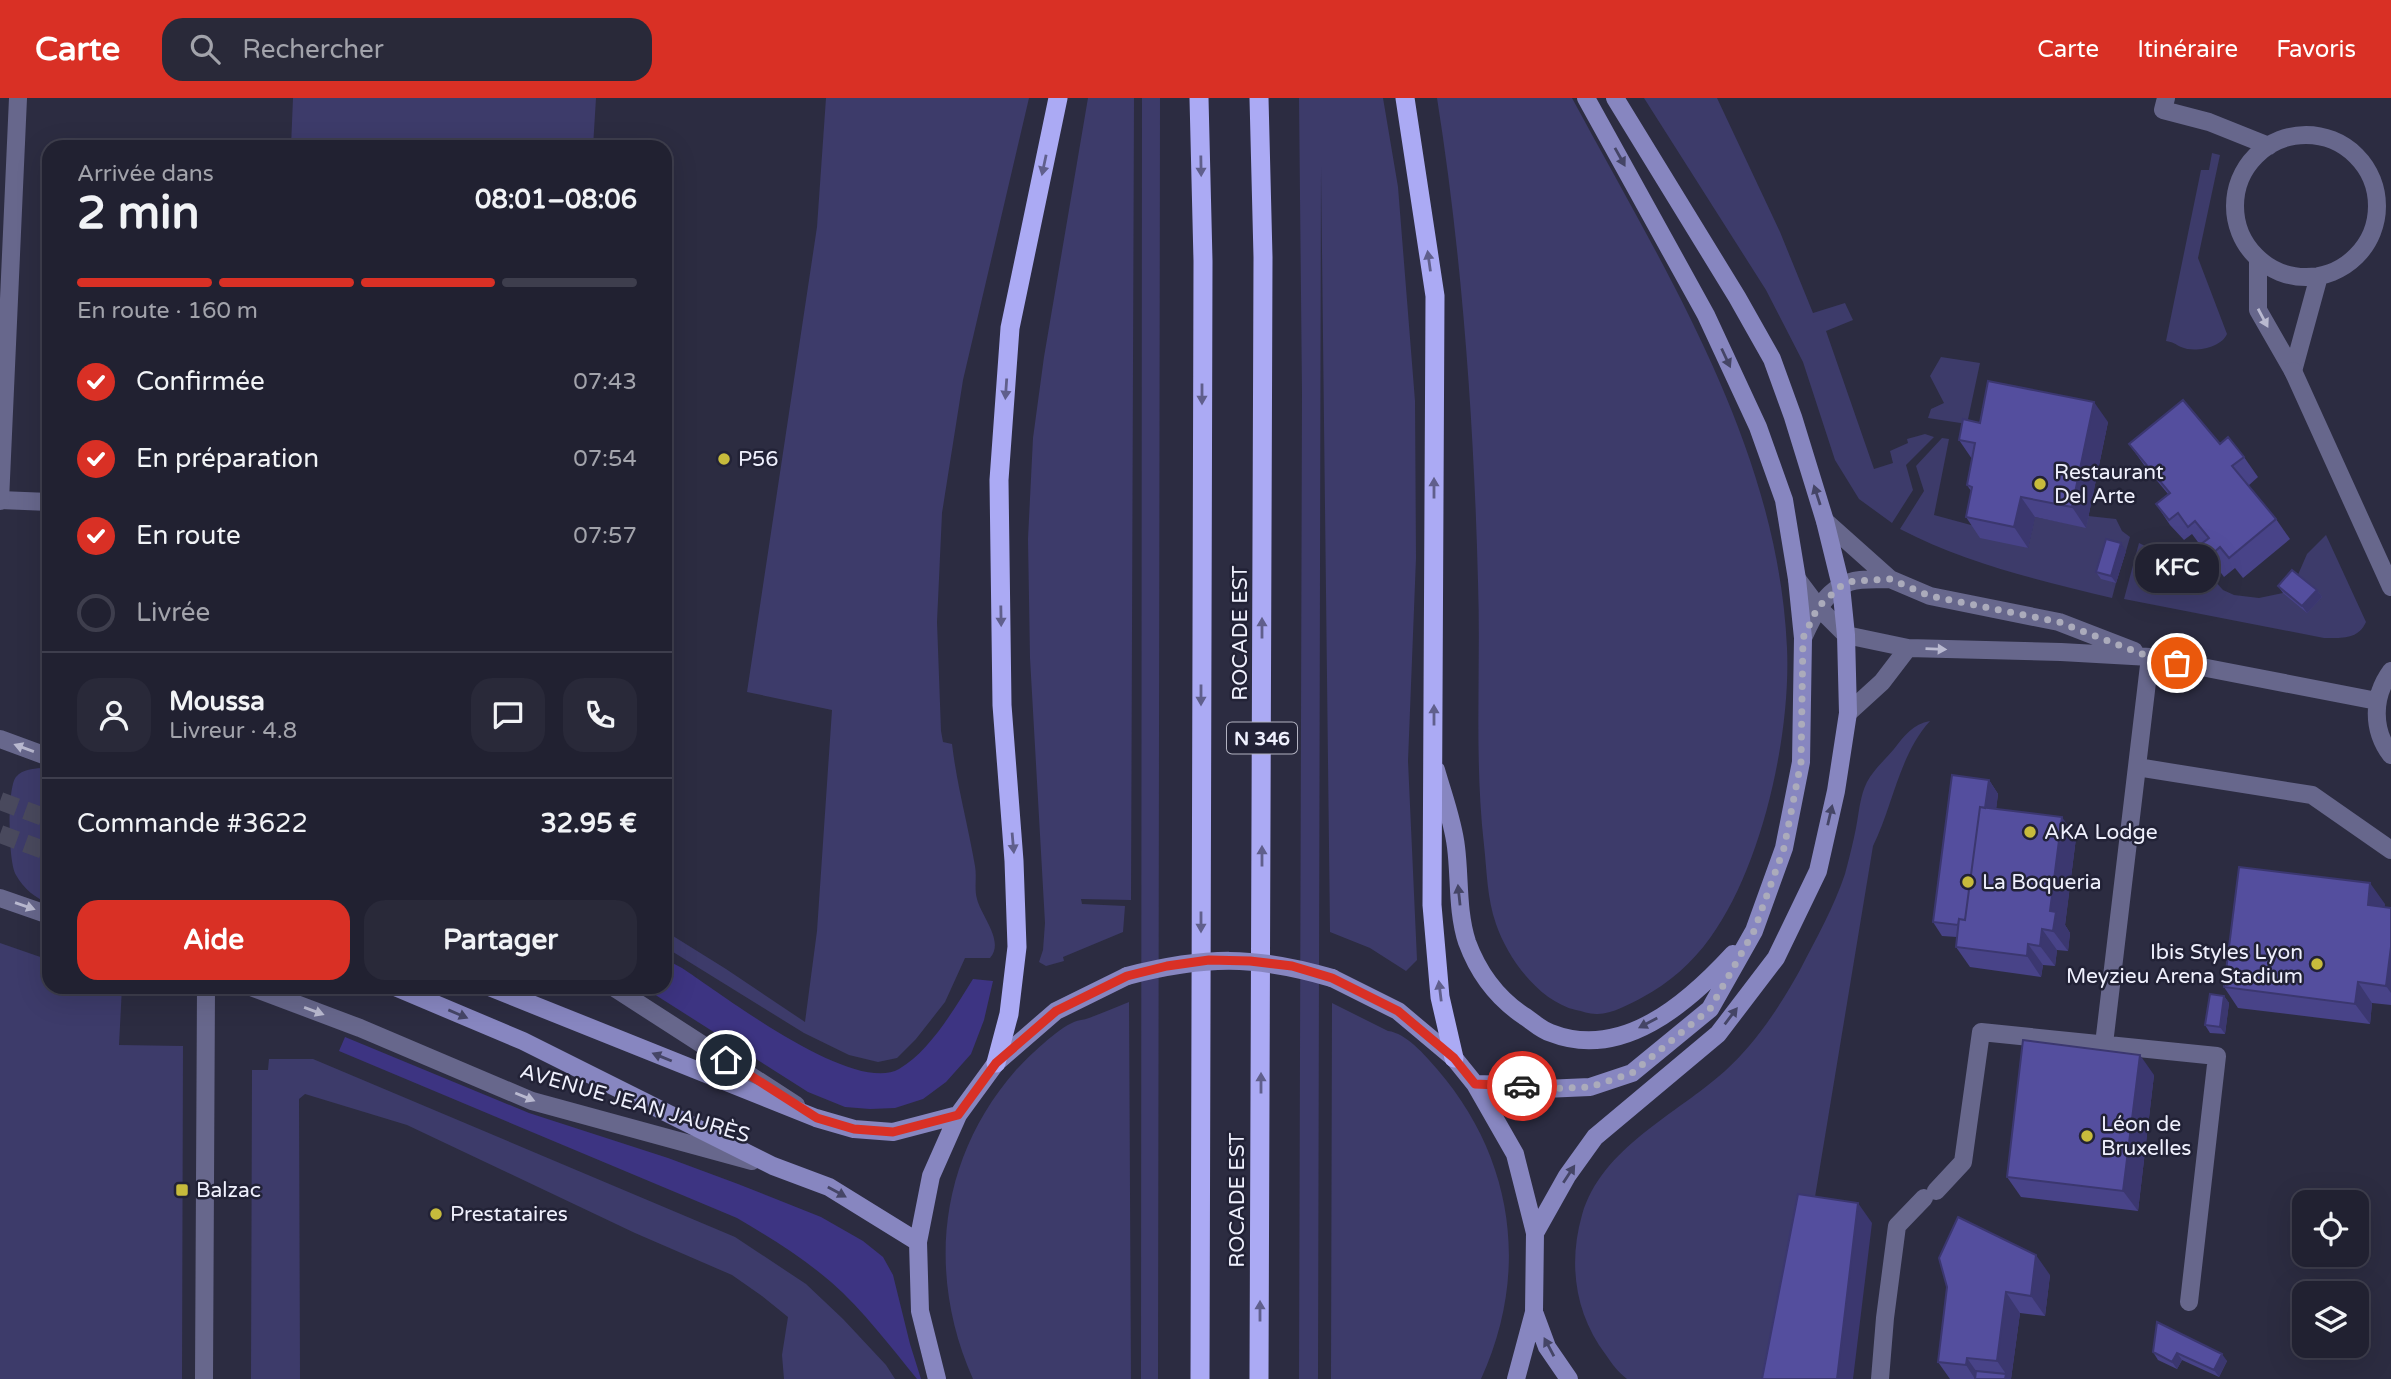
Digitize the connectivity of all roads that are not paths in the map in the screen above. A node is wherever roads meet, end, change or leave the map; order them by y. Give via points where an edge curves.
1 (18, 98) edge
2 (1058, 98) edge
3 (1199, 98) edge
4 (1259, 98) edge
5 (1405, 98) edge
6 (1586, 98) edge
7 (1615, 98) edge
8 (2166, 98) edge
9 (2269, 146) junction
10 (2384, 193) edge
11 (2258, 259) junction
12 (2319, 276) junction
13 (2293, 371) junction
14 (0, 501) edge
15 (42, 502) edge
16 (1825, 521) junction
17 (1797, 579) junction
18 (1890, 579) junction
19 (1841, 586) junction
20 (2391, 587) edge
21 (1818, 607) junction
22 (1846, 635) junction
23 (1803, 638) junction
24 (1908, 648) junction
25 (2150, 657) junction
26 (2391, 671) edge
27 (2377, 701) junction
28 (1849, 713) junction
29 (0, 739) edge
30 (42, 754) edge
31 (2391, 755) edge
32 (1434, 762) junction
33 (2137, 767) junction
34 (2391, 850) edge
35 (0, 898) edge
36 (42, 913) edge
37 (1754, 931) junction
38 (206, 994) edge
39 (270, 994) edge
40 (412, 994) edge
41 (507, 994) edge
42 (624, 994) edge
43 (2104, 1044) junction
44 (1454, 1058) junction
45 (996, 1063) junction
46 (1475, 1084) junction
47 (958, 1115) junction
48 (817, 1118) junction
49 (774, 1167) junction
50 (1535, 1233) junction
51 (918, 1242) junction
52 (2189, 1302) dead end
53 (1534, 1312) junction
54 (204, 1379) edge
55 (937, 1379) edge
56 (1199, 1379) edge
57 (1259, 1379) edge
58 (1516, 1379) edge
59 (1569, 1379) edge
60 (1880, 1379) edge

1 - 14 street
2 -> 45 highway via 1010,328 1000,466 1002,705 1017,947 1009,1013
3 -> 56 highway, ROCADE EST / N 346 via 1203,261
57 -> 4 highway, ROCADE EST / N 346 via 1263,257
32 -> 5 highway via 1434,296
6 -> 17 main road via 1706,315 1758,427 1784,500
16 -> 7 main road via 1772,359
8 - 9 street via 2163,110
9 - 10 street via 2291,137 2335,141 2354,154
9 - 11 street via 2248,165 2236,192 2241,235
10 - 12 street via 2371,237 2358,255 2340,269
11 - 12 street via 2297,277
11 -> 13 street via 2258,310
12 - 13 street
13 - 20 street
14 - 15 street
16 - 18 street
16 - 19 main road
17 - 21 street
17 - 23 main road
18 - 19 street
18 - 25 street via 1930,596 2059,622
19 - 21 street
19 - 22 main road
21 - 22 street
21 - 23 street
22 - 24 street
22 - 28 main road
23 - 37 main road via 1801,762 1784,848
24 -> 25 street
24 - 28 street via 1882,682
25 - 27 street
25 - 33 street
26 - 27 street
27 - 31 street via 2377,724
50 -> 28 main road via 1595,1137 1718,1034 1776,958 1818,871
30 -> 29 street
37 -> 32 main road via 1705,985 1671,1011 1627,1034 1587,1041 1550,1033 1510,1007 1481,974 1471,951 1459,898 1456,845
44 -> 32 highway via 1440,998 1432,905
33 - 34 street via 2312,795
33 - 43 street
35 -> 36 street
37 - 46 main road via 1710,1009 1632,1073 1590,1087
38 - 54 street
39 -> 49 street, AVENUE JEAN JAURÈS via 532,1101
40 -> 49 main road, AVENUE JEAN JAURÈS via 523,1041
48 -> 41 main road, AVENUE JEAN JAURÈS
42 - 48 street, AVENUE JEAN JAURÈS
43 - 52 street via 2217,1056
43 - 60 street via 1981,1032 1963,1162 1897,1226
44 - 45 main road, bridge via 1398,1011 1332,978 1292,966 1209,960 1127,976 1056,1011
44 - 46 main road
45 - 47 main road
46 - 50 main road via 1515,1154
47 - 48 main road, AVENUE JEAN JAURÈS via 893,1132 854,1129
47 - 51 main road via 931,1176
49 -> 51 main road, AVENUE JEAN JAURÈS via 829,1187
50 - 53 main road
51 - 55 main road via 920,1311
53 - 58 main road
59 -> 53 main road via 1547,1347

